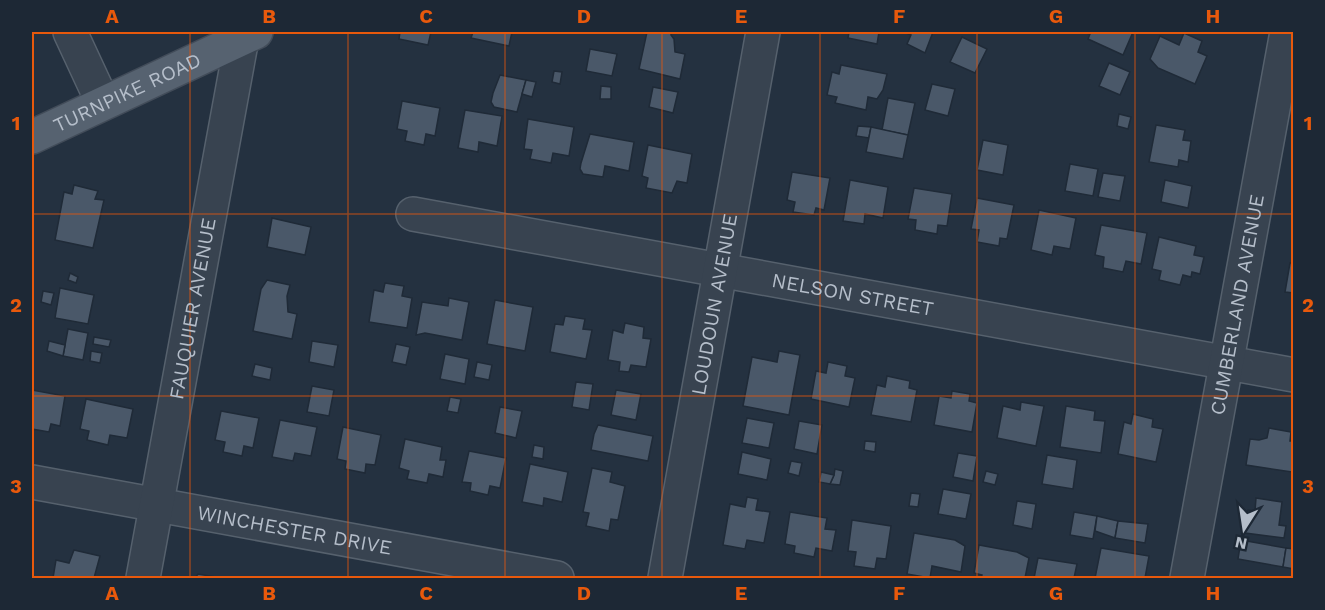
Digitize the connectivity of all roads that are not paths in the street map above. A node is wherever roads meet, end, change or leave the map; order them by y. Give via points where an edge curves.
1 (70, 32) edge
2 (763, 32) edge
3 (1287, 32) edge
4 (249, 35) edge
5 (103, 103) junction
6 (32, 136) edge
7 (413, 214) dead end
8 (721, 271) junction
9 (1227, 363) junction
10 (1293, 375) edge
11 (32, 482) edge
12 (157, 505) junction
13 (143, 579) edge
14 (557, 579) edge
15 (665, 579) edge
16 (1187, 579) edge

1 - 5 street
2 - 8 street, LOUDOUN AVENUE
3 - 9 street, CUMBERLAND AVENUE
4 - 5 main road, TURNPIKE ROAD
4 - 12 street, FAUQUIER AVENUE
5 - 6 main road, TURNPIKE ROAD
7 - 8 street, NELSON STREET
8 - 9 street, NELSON STREET
8 - 15 street, LOUDOUN AVENUE
9 - 10 street, NELSON STREET
9 - 16 street, CUMBERLAND AVENUE
11 - 12 street, WINCHESTER DRIVE
12 - 13 street, FAUQUIER AVENUE
12 - 14 street, WINCHESTER DRIVE

